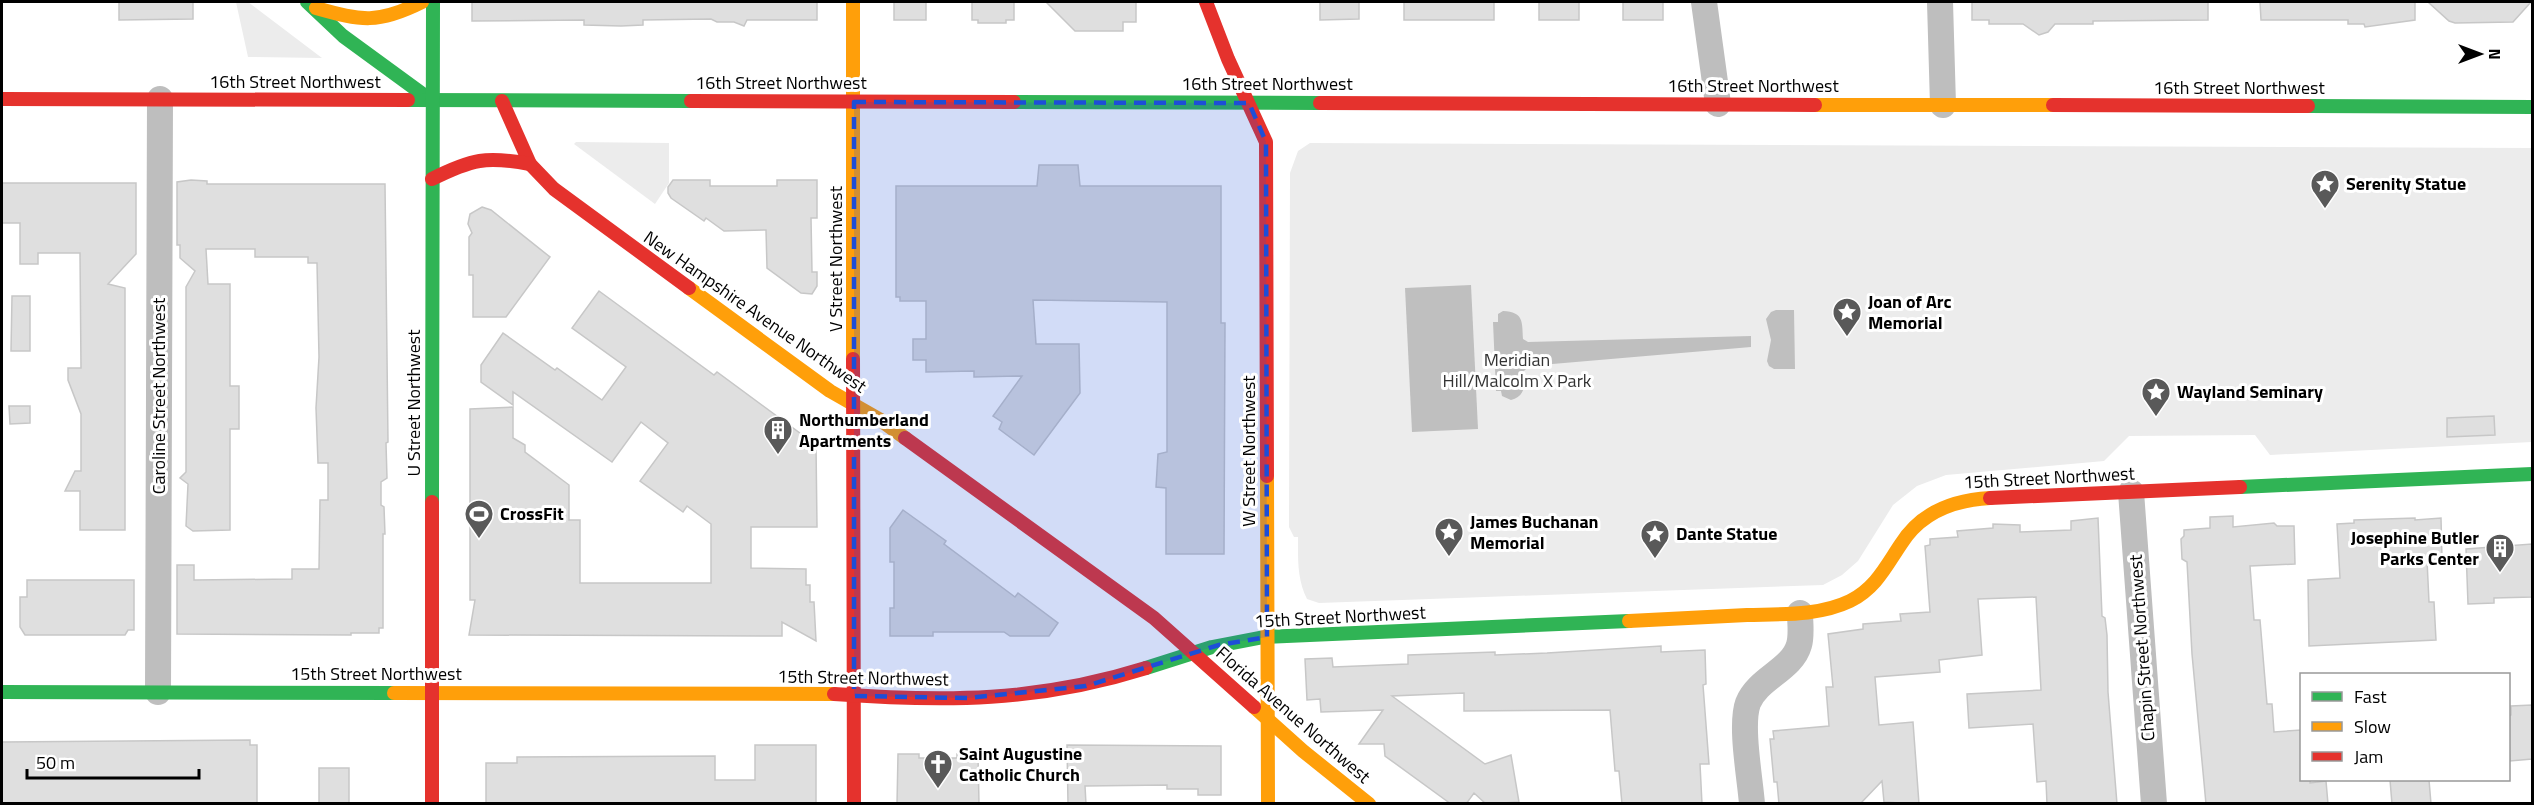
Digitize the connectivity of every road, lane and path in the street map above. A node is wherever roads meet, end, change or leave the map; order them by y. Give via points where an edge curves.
1 (422, 2) edge
2 (433, 2) edge
3 (853, 2) edge
4 (1206, 2) edge
5 (1704, 2) edge
6 (1940, 2) edge
7 (311, 5) edge
8 (2, 99) edge
9 (160, 99) junction
10 (432, 101) junction
11 (502, 101) junction
12 (854, 102) junction
13 (1249, 102) junction
14 (1718, 104) junction
15 (1942, 105) junction
16 (2532, 107) edge
17 (530, 164) junction
18 (432, 179) junction
19 (854, 405) junction
20 (2532, 474) edge
21 (2131, 492) junction
22 (1800, 613) junction
23 (1267, 637) junction
24 (1193, 653) junction
25 (2, 692) edge
26 (432, 692) junction
27 (158, 693) junction
28 (854, 696) junction
29 (1268, 719) junction
30 (432, 804) edge
31 (854, 804) edge
32 (1268, 804) edge
33 (1369, 804) edge
34 (1752, 804) edge
35 (2154, 804) edge

1 - 7 main road via 377,20 356,19
2 - 10 main road, U Street Northwest
3 - 12 main road, V Street Northwest
4 - 13 main road
5 - 14 street
6 - 15 street
7 - 10 main road via 343,36
8 - 9 main road, 16th Street Northwest
9 - 10 main road, 16th Street Northwest
9 - 27 street, Caroline Street Northwest
10 - 11 main road, 16th Street Northwest
10 - 18 main road, U Street Northwest
11 - 12 main road, 16th Street Northwest
11 - 17 main road, New Hampshire Avenue Northwest
12 - 13 main road, 16th Street Northwest
12 - 19 main road, V Street Northwest
13 - 14 main road, 16th Street Northwest
13 - 23 main road, W Street Northwest via 1266,142
14 - 15 main road, 16th Street Northwest
15 - 16 main road, 16th Street Northwest
17 - 18 main road via 483,157
17 - 19 main road, New Hampshire Avenue Northwest via 554,189
18 - 26 main road, U Street Northwest
19 - 24 main road, New Hampshire Avenue Northwest via 879,419 1154,618
19 - 28 main road, V Street Northwest
20 - 21 main road, 15th Street Northwest
21 - 22 main road, 15th Street Northwest via 1955,502 1929,514 1912,528 1885,572 1865,592 1834,609
21 - 35 street, Chapin Street Northwest
22 - 23 main road, 15th Street Northwest
22 - 34 street via 1799,645 1794,656 1759,686 1746,710
23 - 24 main road, 15th Street Northwest
23 - 29 main road, W Street Northwest
24 - 28 main road, 15th Street Northwest via 1086,686 1045,693 968,698
24 - 29 main road, Florida Avenue Northwest
25 - 27 main road, 15th Street Northwest
26 - 27 main road, 15th Street Northwest
26 - 28 main road, 15th Street Northwest
26 - 30 main road, U Street Northwest
28 - 31 main road, V Street Northwest
29 - 32 main road, W Street Northwest
29 - 33 main road, Florida Avenue Northwest

